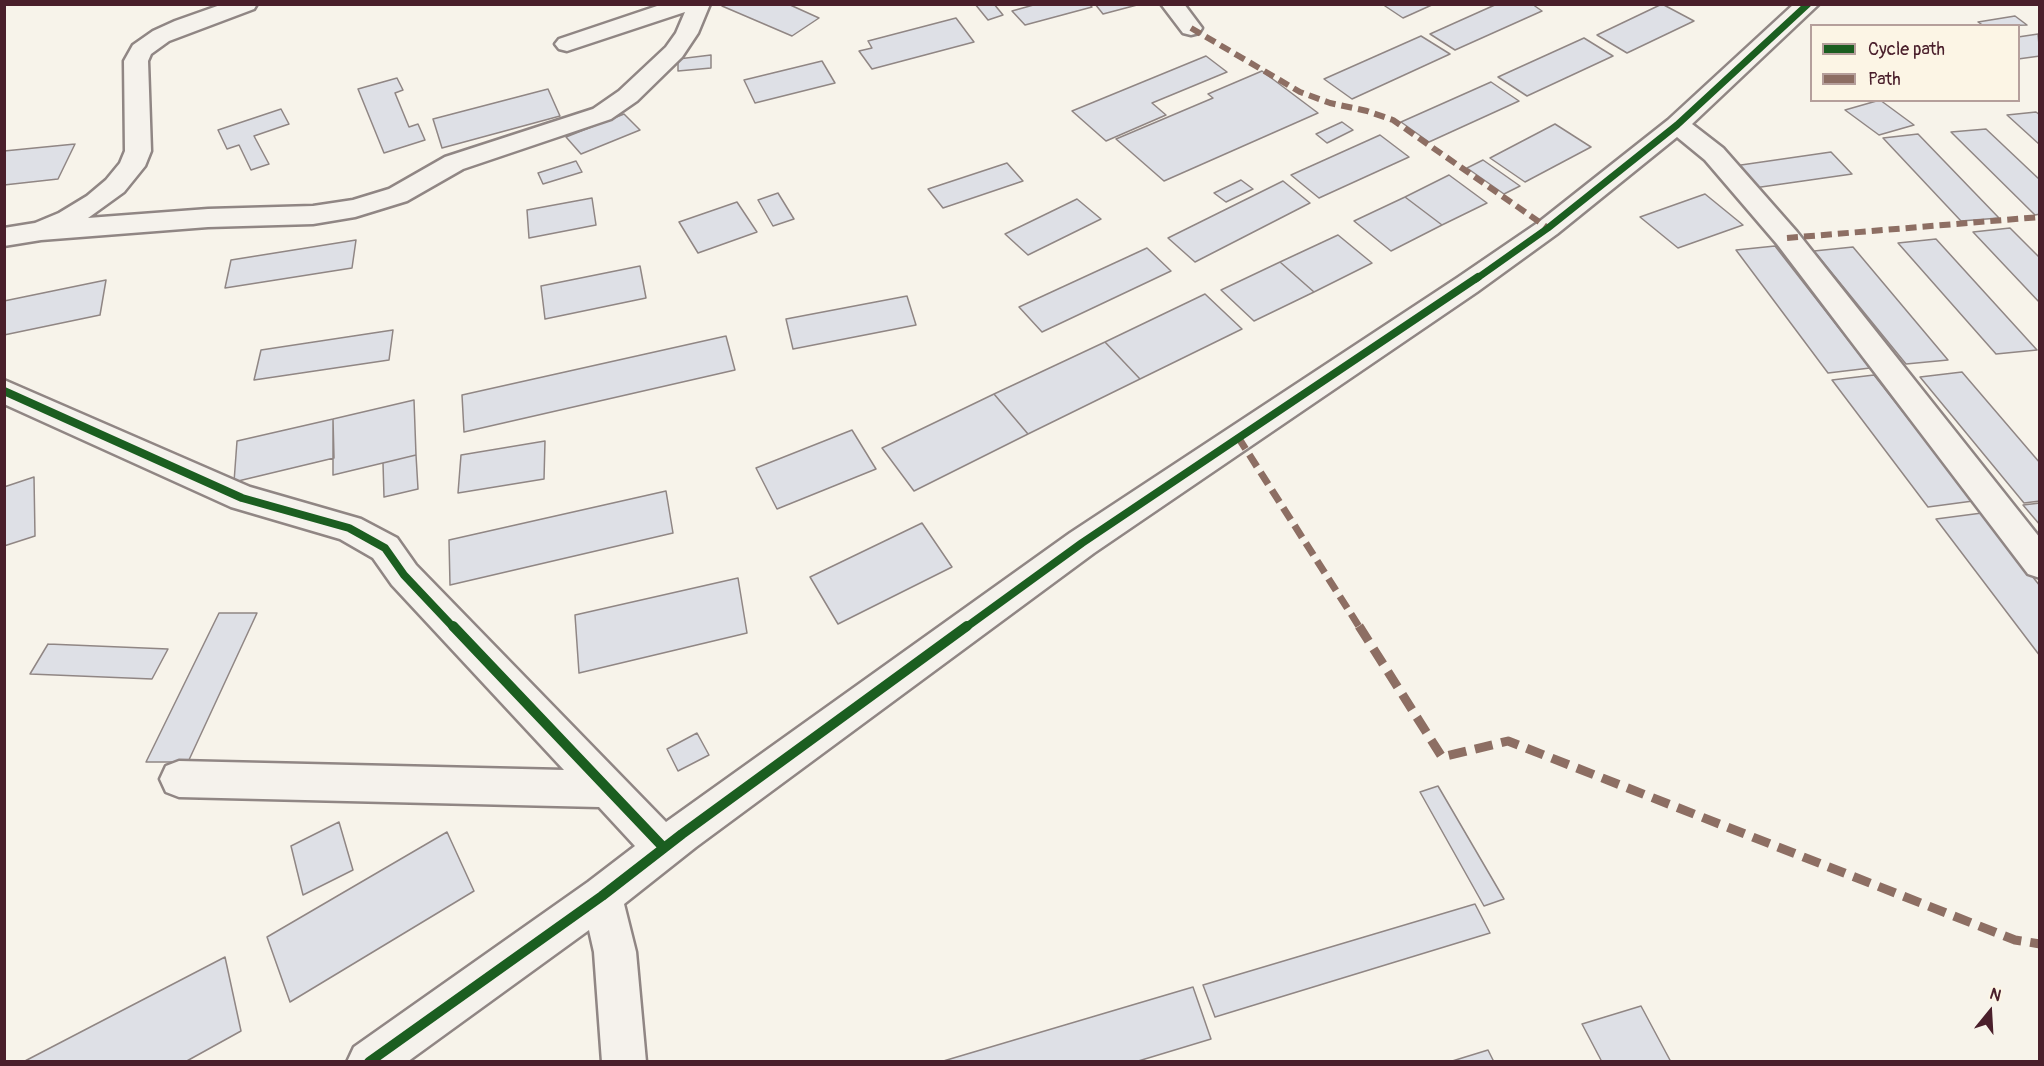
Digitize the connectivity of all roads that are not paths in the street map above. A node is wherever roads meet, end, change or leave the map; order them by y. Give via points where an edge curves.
1 (246, 4) edge
2 (686, 4) edge
3 (699, 4) edge
4 (1172, 4) edge
5 (1808, 4) edge
6 (1191, 28) dead end
7 (567, 44) dead end
8 (1677, 125) junction
9 (41, 231) junction
10 (4, 237) edge
11 (4, 391) edge
12 (2040, 564) edge
13 (179, 779) dead end
14 (610, 789) junction
15 (664, 848) junction
16 (602, 896) junction
17 (369, 1062) edge
18 (624, 1062) edge

1 - 9 street via 183,26 141,50 136,61 138,151 132,166 96,202
2 - 7 street
3 - 9 street via 674,52 628,96 602,114 454,163 398,195 313,215 207,218
4 - 6 street
5 - 8 street
8 - 12 street via 1714,154 1787,238
8 - 15 street via 1521,247 1082,543
9 - 10 street
11 - 14 street via 242,498 349,528 385,548 404,575
13 - 14 street
14 - 15 street
15 - 16 street
16 - 17 street
16 - 18 street via 615,952

